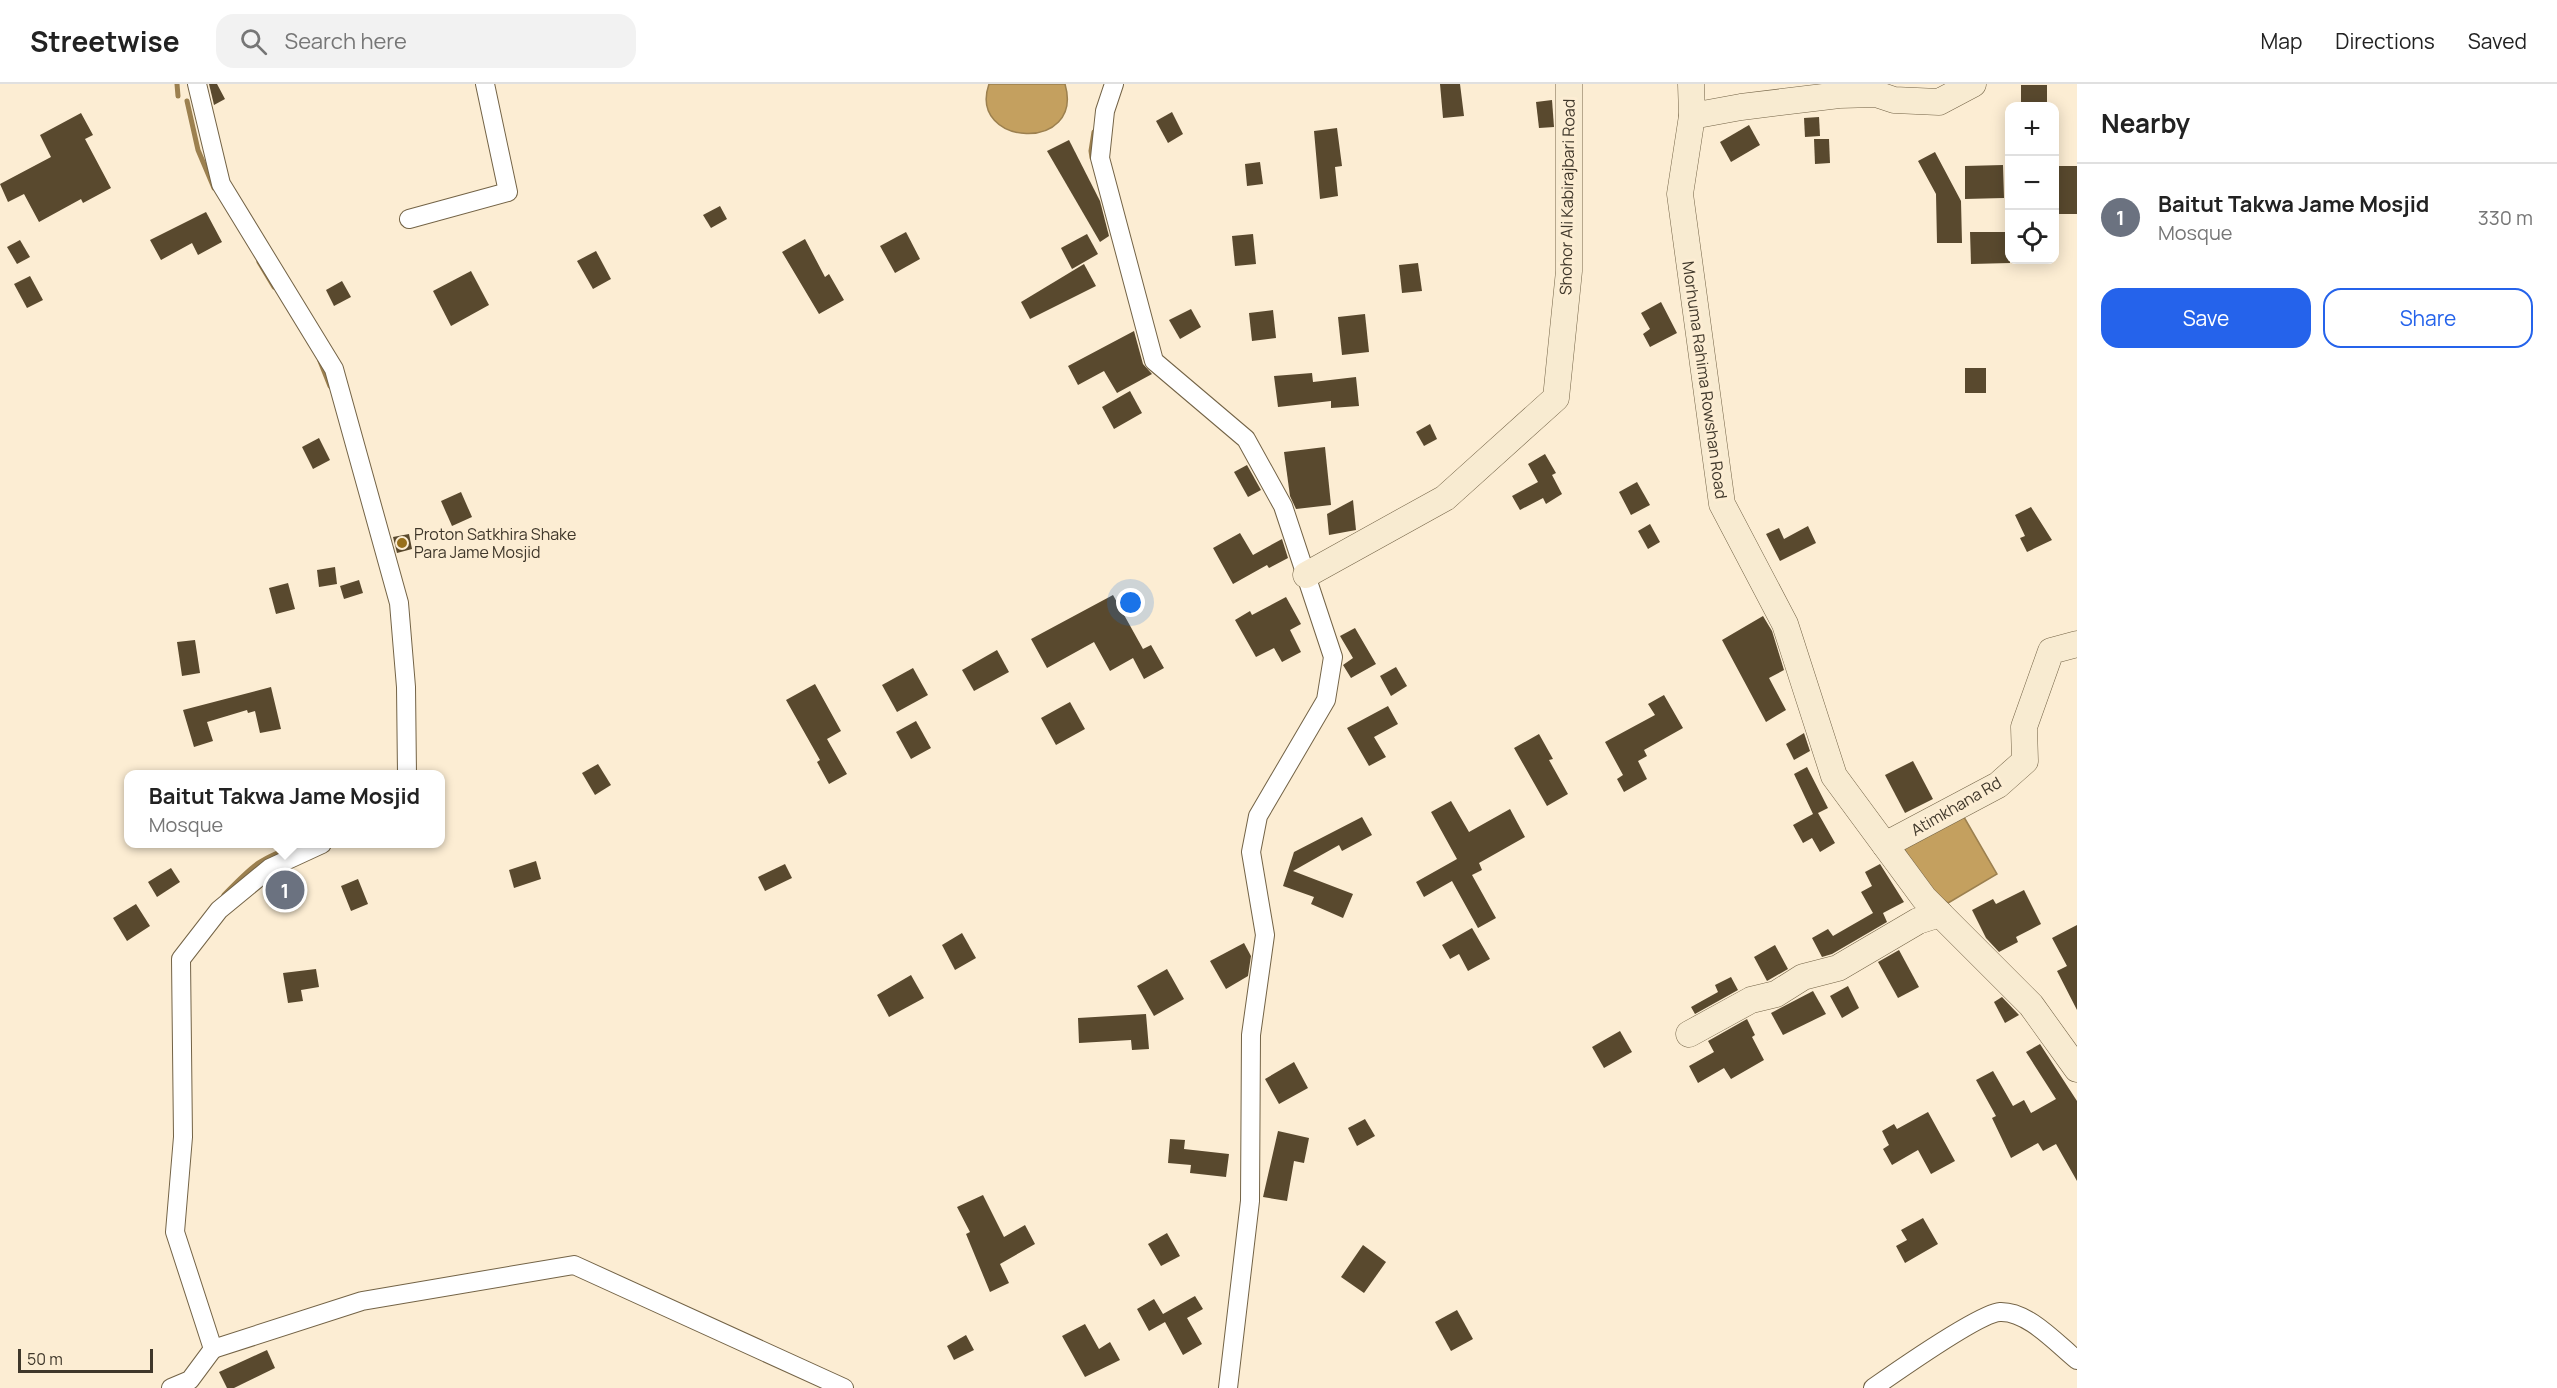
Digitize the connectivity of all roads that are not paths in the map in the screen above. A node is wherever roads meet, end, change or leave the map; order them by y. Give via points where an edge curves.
1 (197, 84) edge
2 (484, 84) edge
3 (1114, 84) edge
4 (1569, 84) edge
5 (1691, 84) edge
6 (1973, 84) edge
7 (1692, 116) junction
8 (409, 219) dead end
9 (1306, 575) junction
10 (2077, 644) edge
11 (407, 770) edge
12 (1885, 845) junction
13 (312, 848) edge
14 (1940, 914) junction
15 (1689, 1034) dead end
16 (2077, 1069) edge
17 (213, 1348) junction
18 (2077, 1360) edge
19 (171, 1388) edge
20 (844, 1388) edge
21 (1228, 1388) edge
22 (1873, 1388) edge

1 - 11 street via 220,184 334,369 399,603
2 - 8 street via 508,192
3 - 9 street via 1105,111 1100,158 1154,361 1246,439 1283,506
4 - 9 main road, Shohor Ali Kabirajbari Road via 1569,271 1556,398 1445,498
5 - 7 main road, Morhuma Rahima Rowshan Road
6 - 7 main road via 1939,102 1894,100 1876,94 1839,95
7 - 12 main road, Morhuma Rahima Rowshan Road via 1680,194 1722,504 1785,624 1834,776
9 - 21 street via 1333,657 1326,700 1258,816 1251,852 1265,935 1251,1035 1250,1201
10 - 12 main road, Atimkhana Rd via 2051,651 2024,727 2025,761 1998,785
12 - 14 main road, Morhuma Rahima Rowshan Road
13 - 17 street via 270,868 219,910 181,959 183,1137 175,1232
14 - 15 main road via 1918,921 1838,968 1803,977 1776,994 1751,1000
14 - 16 main road, Morhuma Rahima Rowshan Road via 2031,1005
17 - 19 street via 190,1380
17 - 20 street via 362,1301 574,1265
18 - 22 street via 2025,1319 1999,1312

